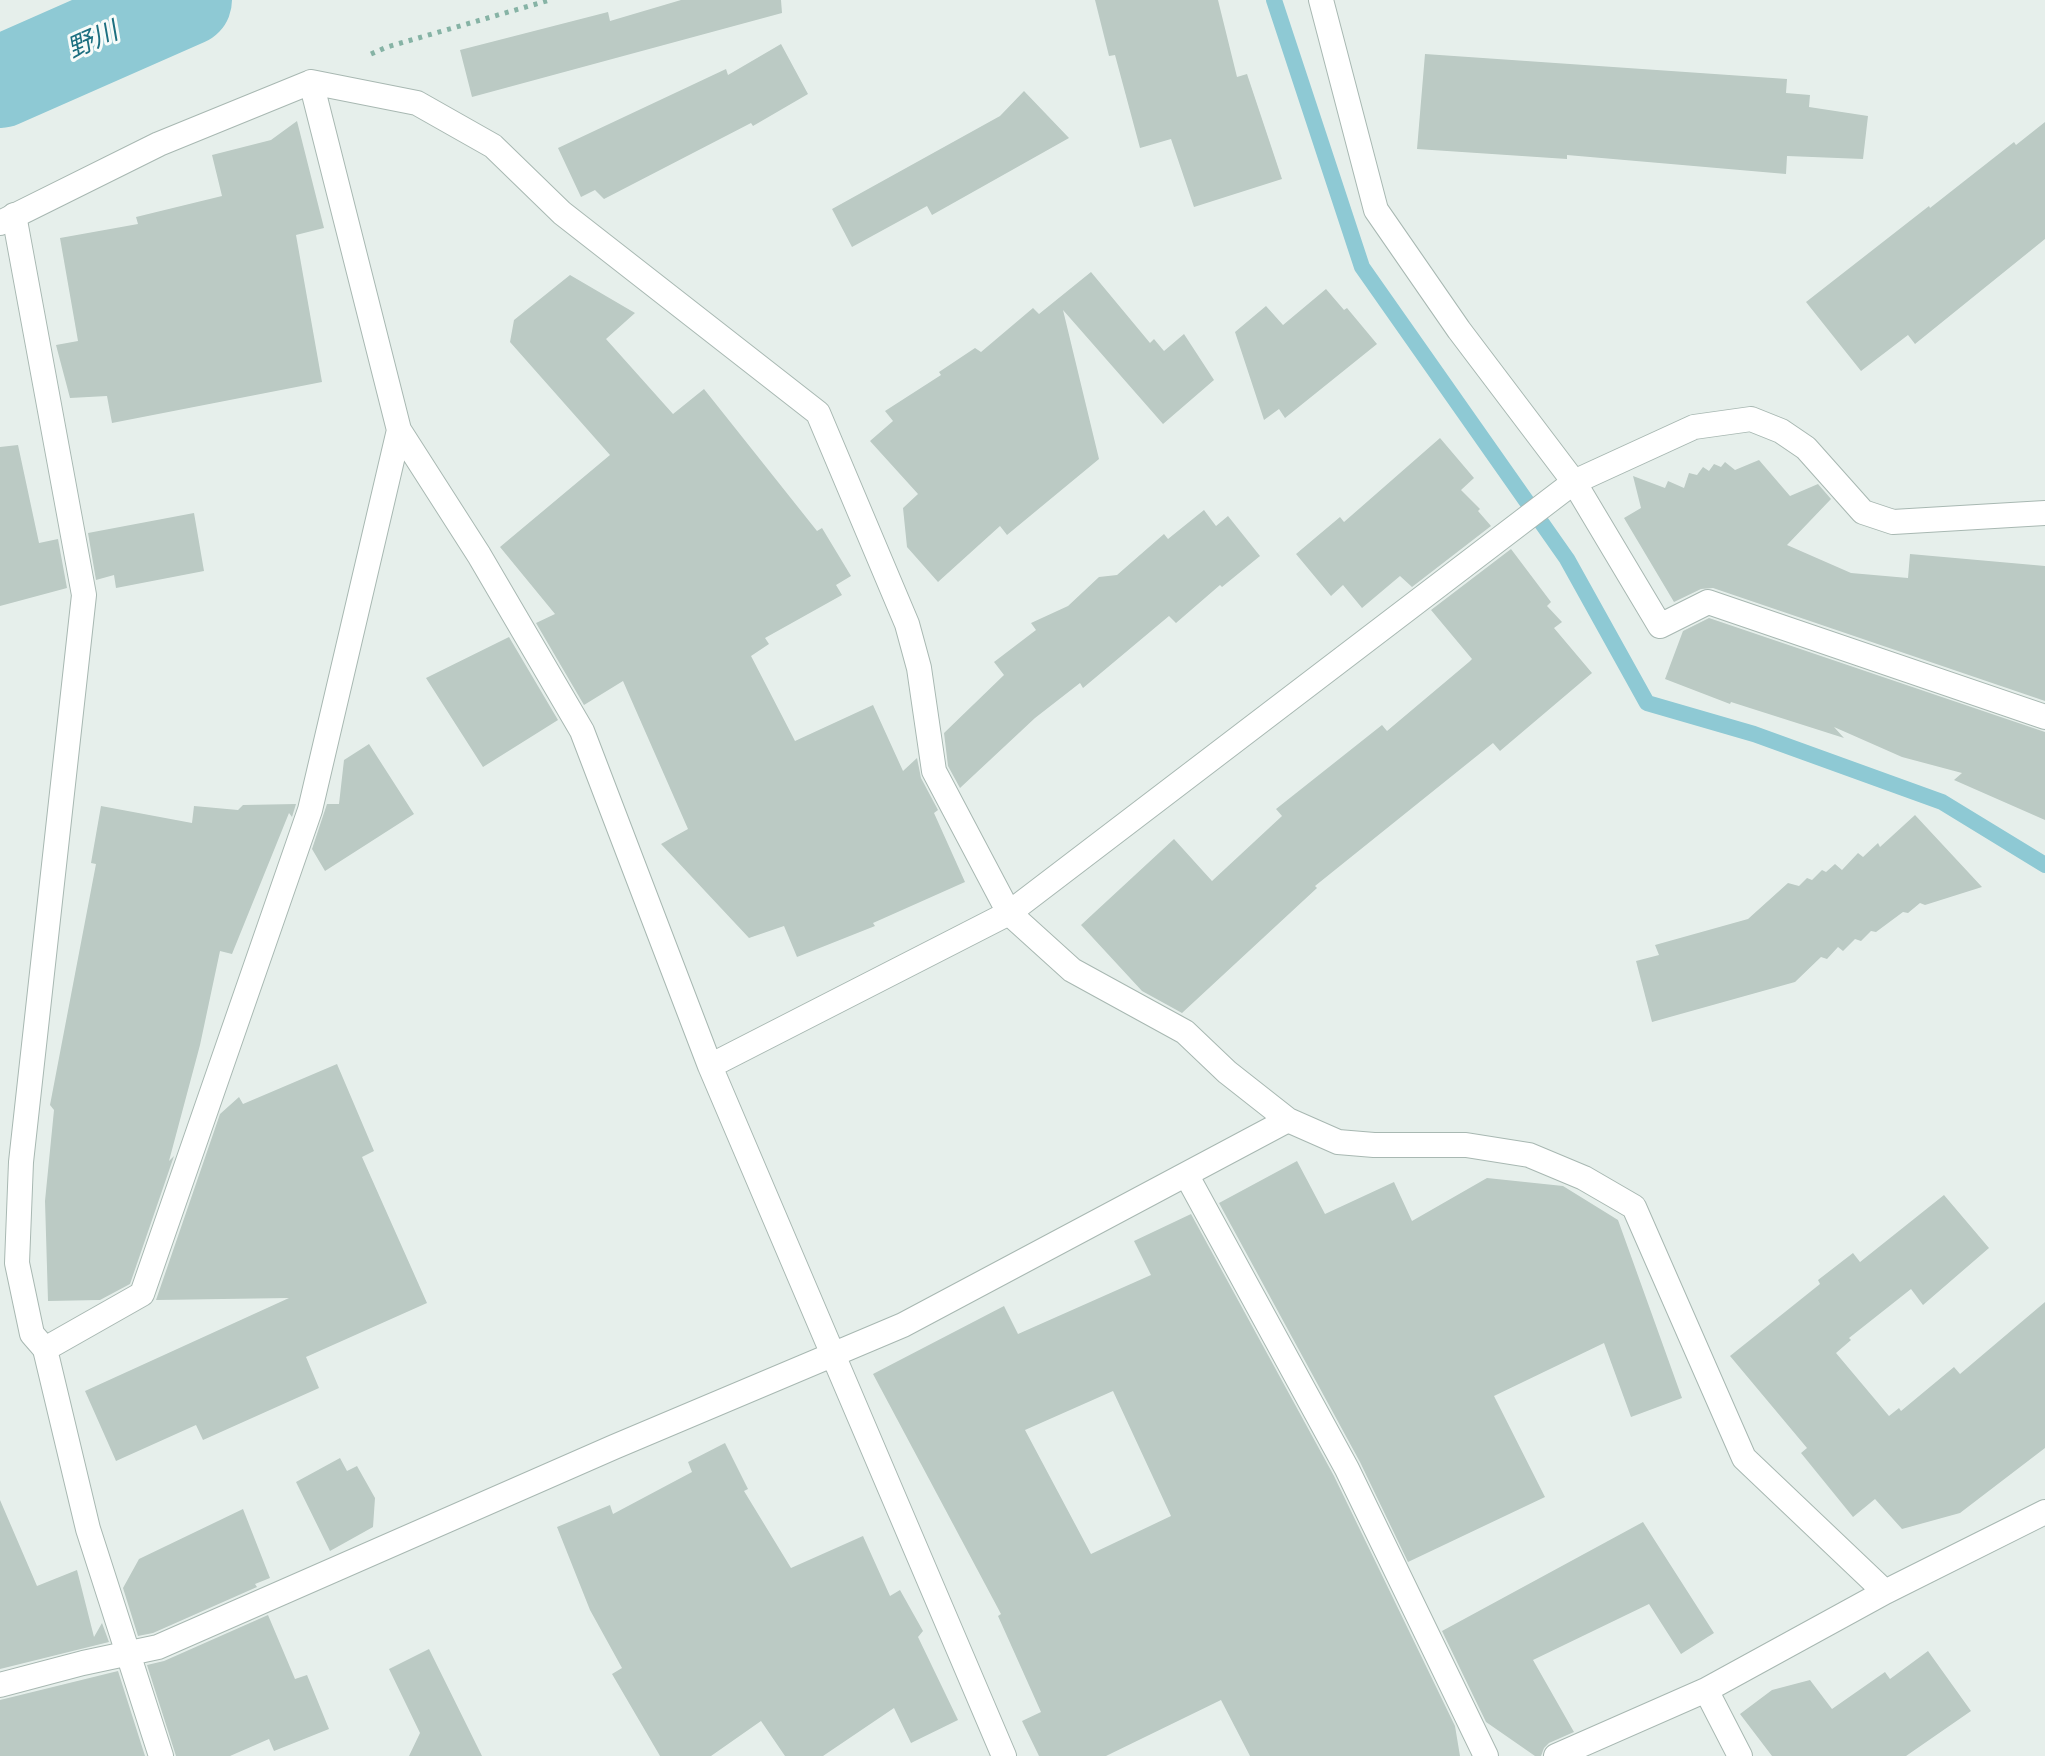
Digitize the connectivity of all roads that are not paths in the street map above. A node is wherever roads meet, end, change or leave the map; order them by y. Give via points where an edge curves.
1 (1321, 0) edge
2 (311, 82) junction
3 (7, 219) edge
4 (399, 430) junction
5 (1574, 482) junction
6 (2045, 513) edge
7 (2045, 717) edge
8 (1009, 913) junction
9 (710, 1066) junction
10 (1288, 1120) junction
11 (1187, 1176) junction
12 (45, 1349) junction
13 (834, 1353) junction
14 (2044, 1513) edge
15 (1885, 1592) junction
16 (126, 1653) junction
17 (0, 1685) edge
18 (1706, 1690) junction
19 (161, 1756) edge
20 (1004, 1756) edge
21 (1486, 1756) edge
22 (1556, 1756) edge
23 (1740, 1756) edge

1 - 5 street via 1376,210
2 - 3 street via 159,144
2 - 4 street
2 - 8 street via 417,103 493,146 562,213 818,413 907,624 934,771
3 - 12 street via 84,595 21,1162 17,1263 32,1334
4 - 9 street via 582,731
4 - 12 street via 310,810 142,1294
5 - 6 street via 1694,427 1751,419 1806,448 1863,512 1893,522
5 - 7 street via 1660,626 1708,602
5 - 8 street
8 - 9 street
8 - 10 street via 1072,970 1185,1032
9 - 13 street
10 - 11 street
10 - 15 street via 1338,1142 1466,1145 1529,1155 1634,1207 1744,1458
11 - 13 street via 903,1325
11 - 21 street via 1347,1469
12 - 16 street via 88,1529
13 - 16 street via 158,1647
13 - 20 street
14 - 15 street
15 - 18 street
16 - 17 street
16 - 19 street
18 - 22 street
18 - 23 street

